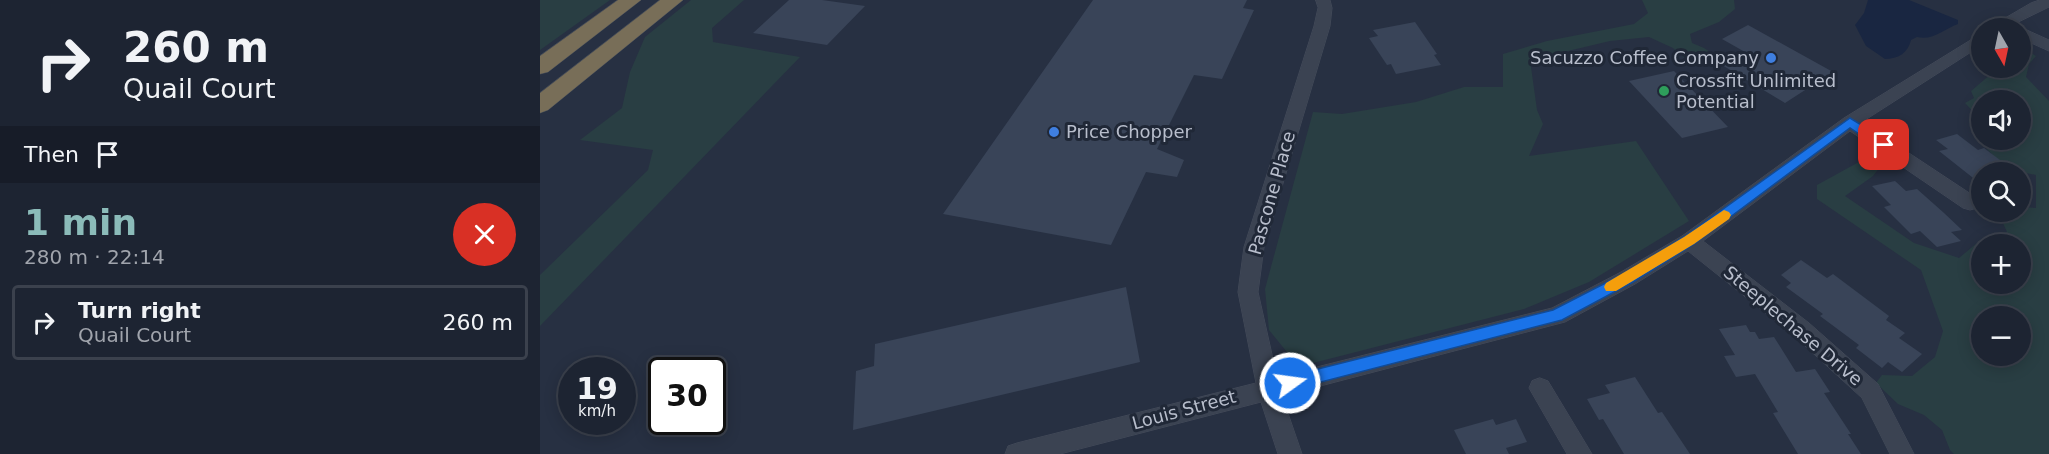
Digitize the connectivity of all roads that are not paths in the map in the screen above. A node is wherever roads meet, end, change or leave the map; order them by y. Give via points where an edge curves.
1 (631, 0) edge
2 (673, 0) edge
3 (1323, 0) edge
4 (2049, 2) edge
5 (2018, 18) edge
6 (2031, 37) edge
7 (1971, 45) edge
8 (2049, 46) edge
9 (540, 67) edge
10 (540, 105) edge
11 (1850, 122) junction
12 (1970, 203) dead end
13 (1689, 241) junction
14 (1268, 388) junction
15 (1540, 388) dead end
16 (1017, 454) edge
17 (1290, 454) edge
18 (1580, 454) edge
19 (1902, 454) edge

1 - 9 highway
2 - 10 highway
3 - 14 street, Pascone Place via 1322,26 1254,247 1248,292
4 - 5 street
6 - 8 street
7 - 11 street, Louis Street
11 - 12 street
11 - 13 street, Louis Street
13 - 14 street, Louis Street via 1557,316
13 - 19 street, Steeplechase Drive via 1800,328 1870,391
14 - 16 street, Louis Street
14 - 17 street, Pascone Place
15 - 18 street

